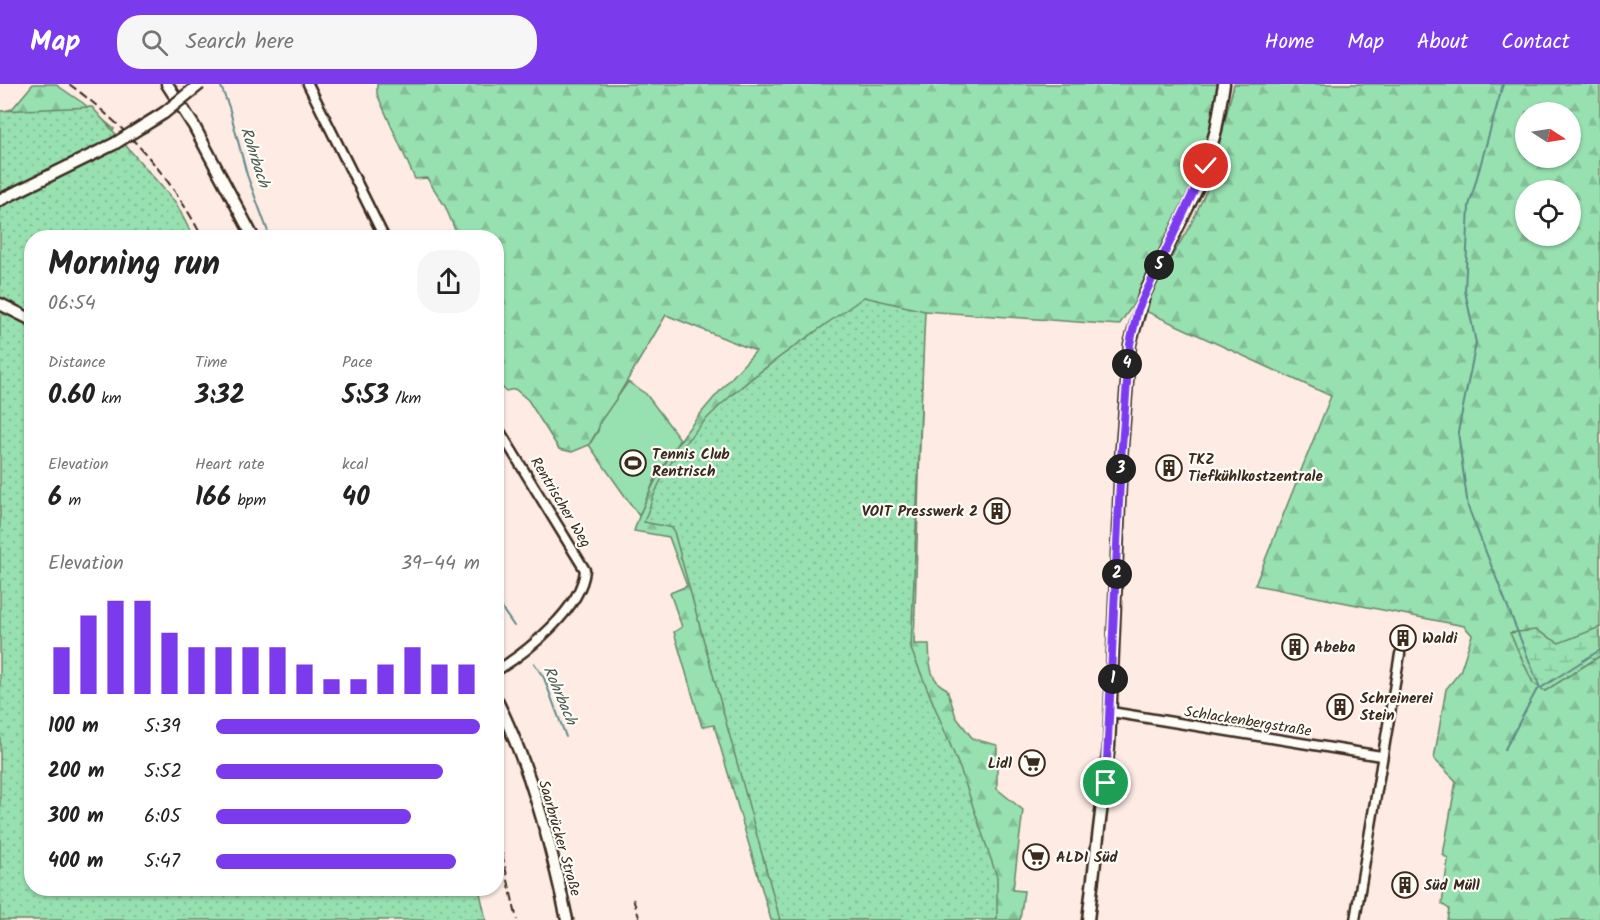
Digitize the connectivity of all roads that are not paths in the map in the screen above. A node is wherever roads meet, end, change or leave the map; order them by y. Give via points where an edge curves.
1 (167, 84) edge
2 (201, 84) edge
3 (308, 84) edge
4 (1224, 84) edge
5 (0, 200) edge
6 (249, 230) edge
7 (381, 230) edge
8 (0, 304) edge
9 (24, 316) edge
10 (504, 437) edge
11 (1400, 654) dead end
12 (504, 665) edge
13 (1111, 712) junction
14 (504, 716) edge
15 (504, 729) edge
16 (1381, 756) junction
17 (523, 765) junction
18 (567, 920) edge
19 (1088, 920) edge
20 (1354, 920) edge

1 - 6 main road
2 - 5 main road, bridge via 114,144
3 - 7 street
4 - 13 main road via 1201,181 1145,293 1133,327 1126,378
8 - 9 main road
10 - 12 street, Rentrischer Weg via 585,570 573,603
11 - 16 street
13 - 16 street, Schlackenbergstraße
13 - 19 main road
14 - 17 main road, Saarbrücker Straße
15 - 17 main road, Saarbrücker Straße
16 - 20 street
17 - 18 main road, Saarbrücker Straße via 549,841

